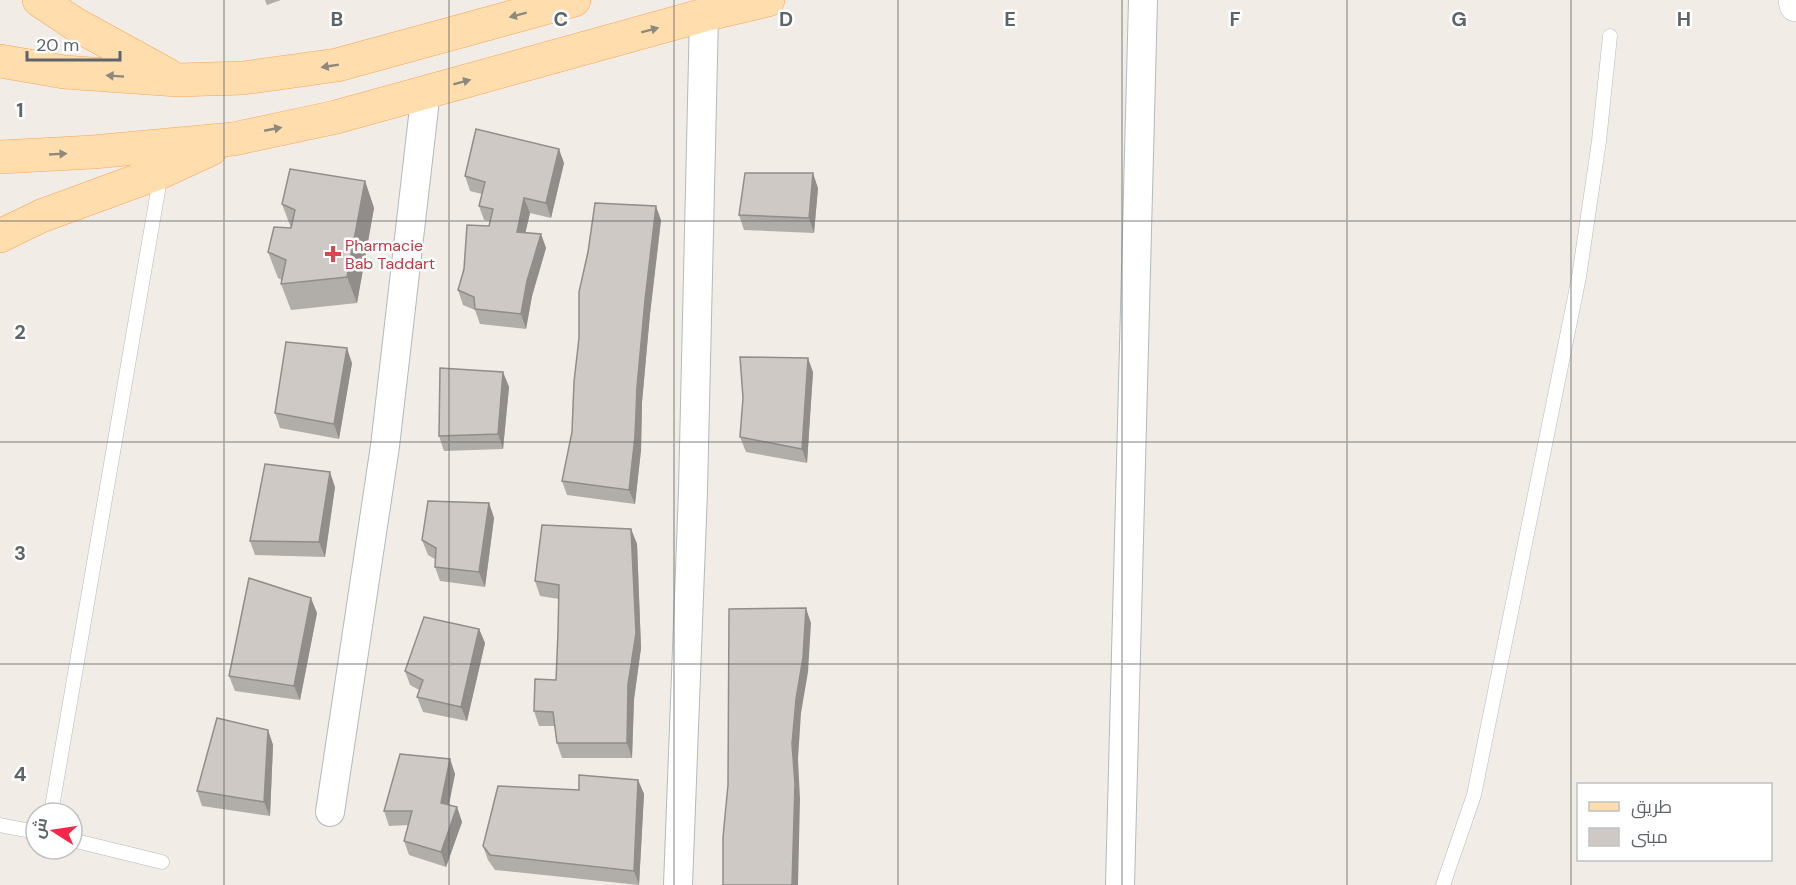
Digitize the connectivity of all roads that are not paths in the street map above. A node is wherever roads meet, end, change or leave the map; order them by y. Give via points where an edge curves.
1 (39, 0) edge
2 (574, 0) edge
3 (768, 0) edge
4 (1143, 0) edge
5 (1795, 0) edge
6 (1796, 5) edge
7 (704, 15) junction
8 (1610, 36) dead end
9 (0, 61) edge
10 (177, 80) junction
11 (426, 91) junction
12 (233, 139) junction
13 (0, 157) edge
14 (161, 172) junction
15 (0, 236) edge
16 (53, 801) edge
17 (330, 812) dead end
18 (0, 825) edge
19 (24, 830) edge
20 (84, 843) edge
21 (162, 862) dead end
22 (678, 885) edge
23 (1120, 885) edge
24 (1443, 885) edge

1 - 10 main road
2 -> 10 main road via 337,65 243,78
3 - 7 main road
4 - 23 street
5 - 6 street
11 -> 7 main road
7 - 22 street via 693,491
8 - 24 lane via 1579,278 1474,795
10 -> 9 main road via 64,72
12 -> 11 main road via 336,117
11 - 17 street via 385,446
13 -> 12 main road
12 - 14 main road
14 - 15 main road via 41,216
14 - 16 lane
18 - 19 lane
20 - 21 lane

